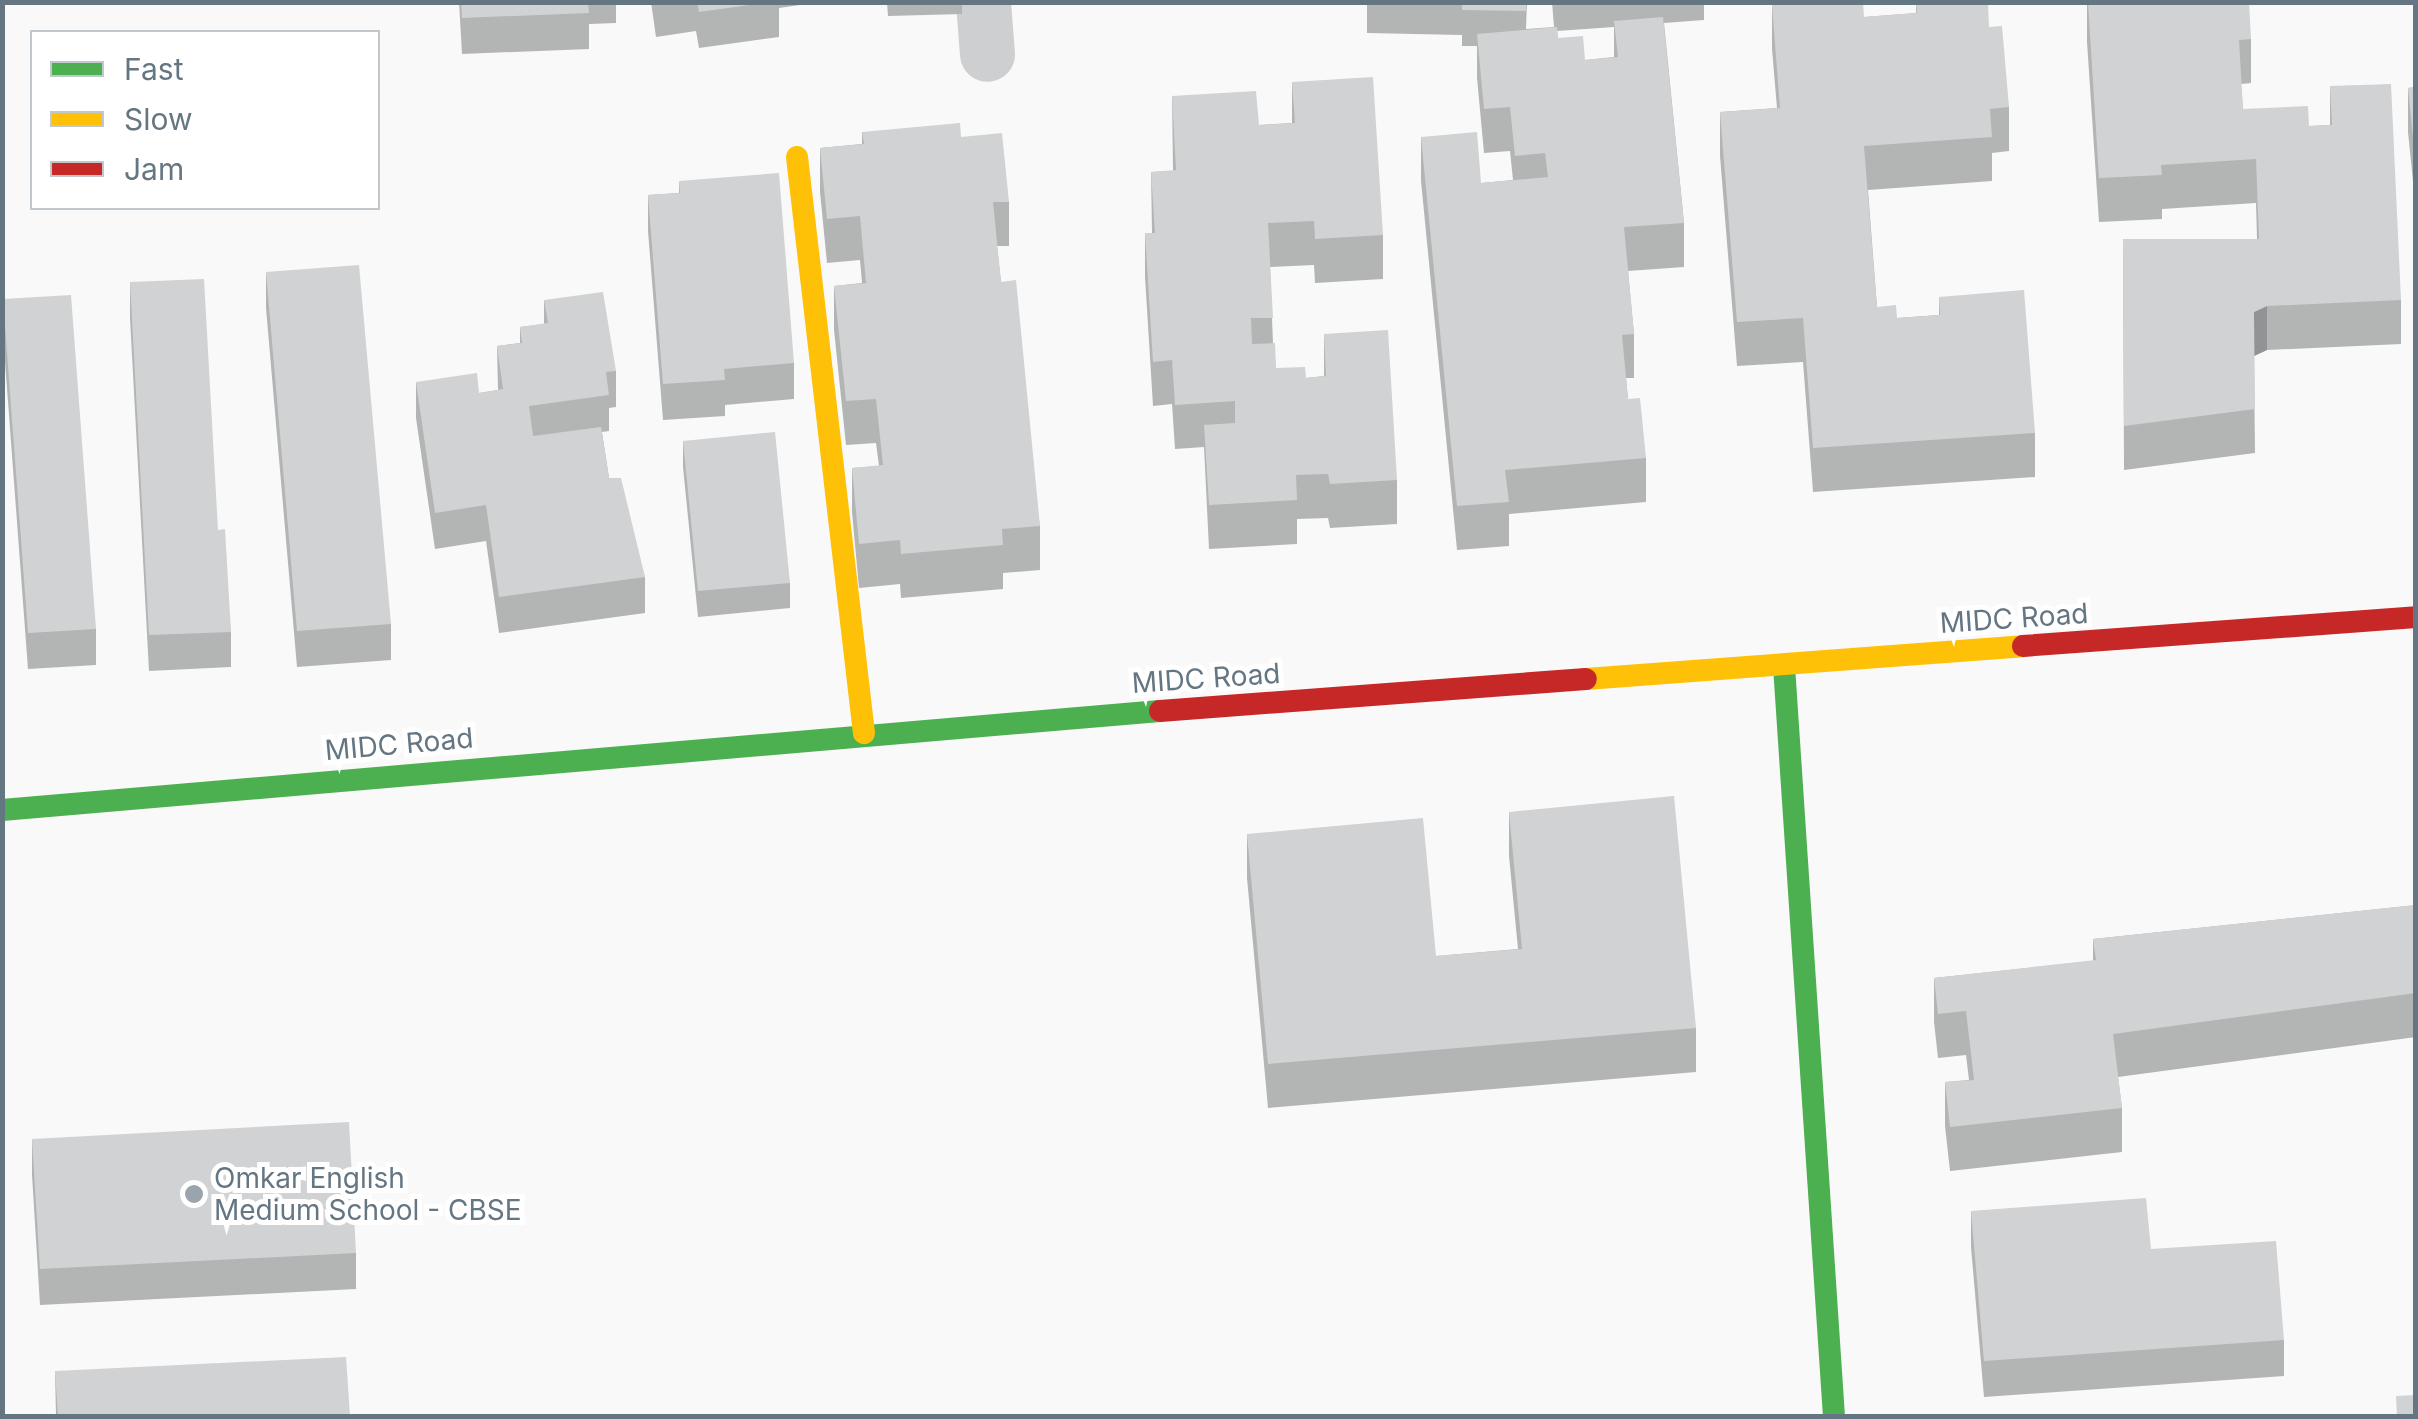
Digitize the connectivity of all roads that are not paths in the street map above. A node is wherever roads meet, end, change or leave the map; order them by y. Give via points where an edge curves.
1 (798, 157) dead end
2 (2416, 617) edge
3 (1784, 666) junction
4 (864, 732) junction
5 (2, 810) edge
6 (1834, 1416) edge

1 - 4 street
2 - 3 street, MIDC Road
3 - 4 street, MIDC Road
3 - 6 street
4 - 5 street, MIDC Road

